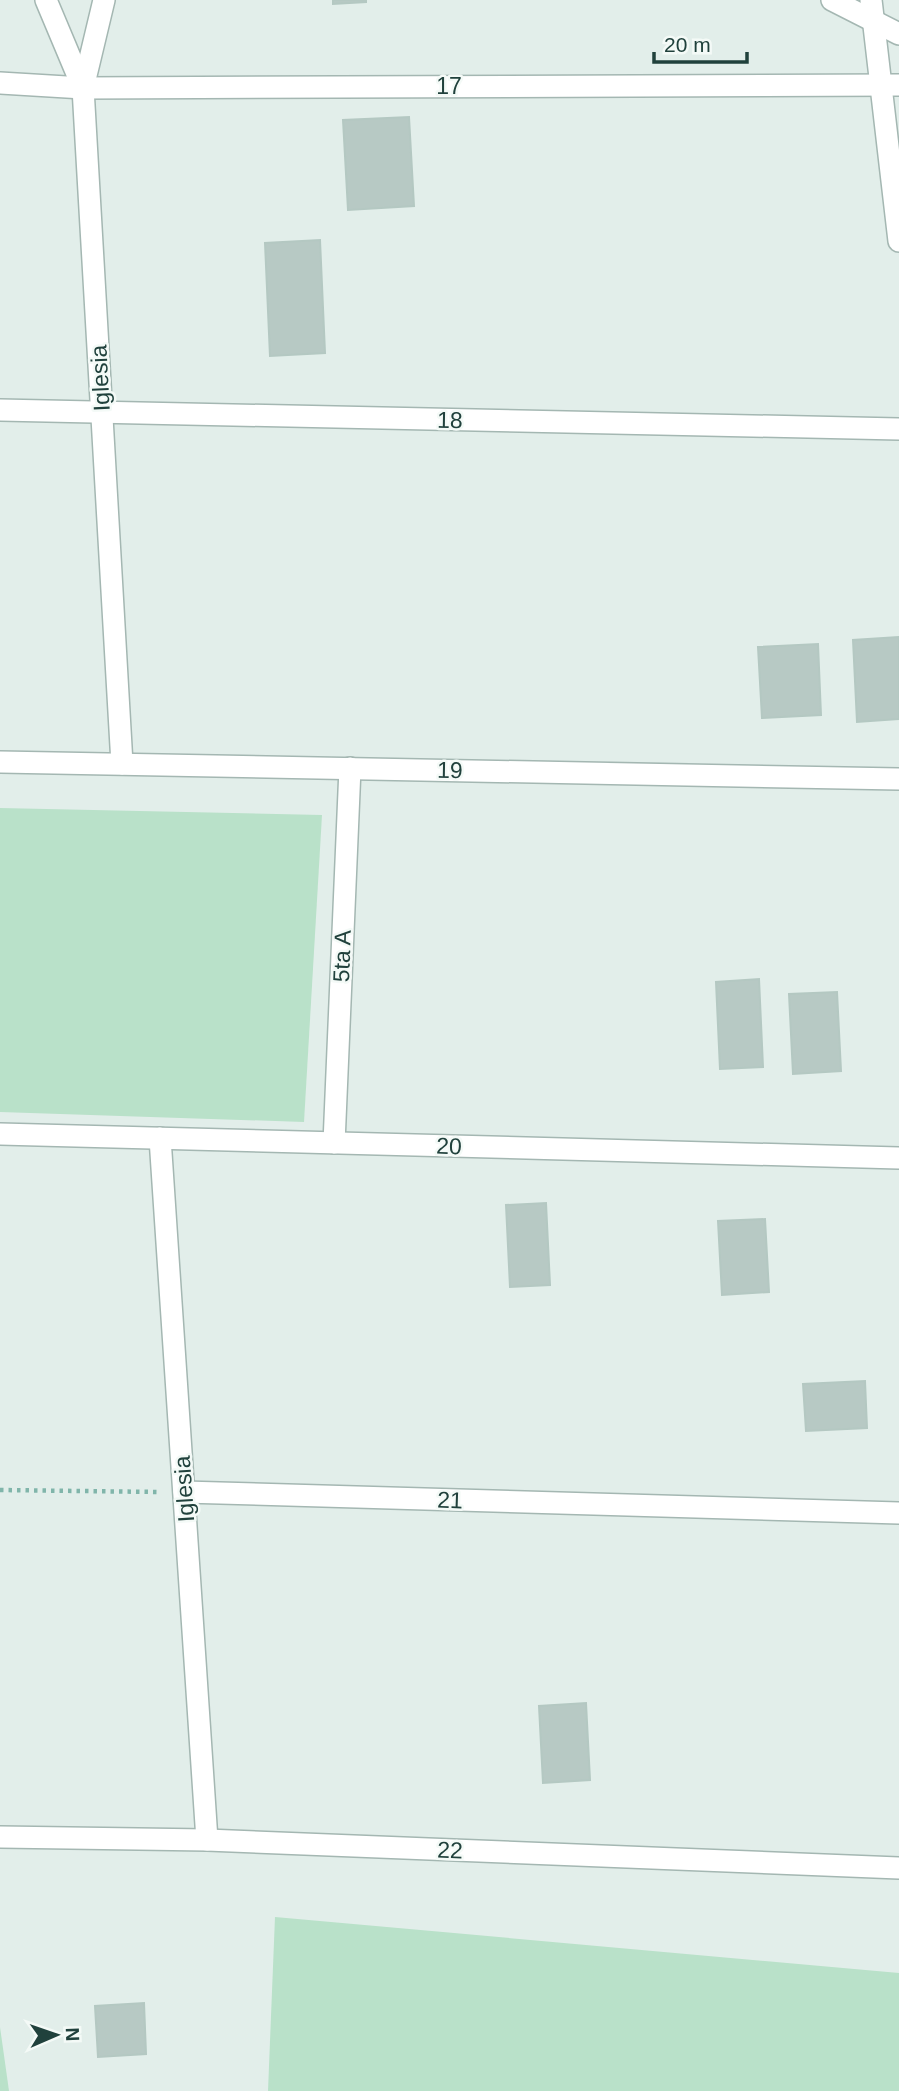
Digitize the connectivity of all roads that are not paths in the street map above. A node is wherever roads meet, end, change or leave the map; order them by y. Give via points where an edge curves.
1 (46, 0) edge
2 (104, 0) edge
3 (832, 0) edge
4 (872, 10) edge
5 (899, 34) edge
6 (0, 83) edge
7 (890, 84) edge
8 (83, 88) junction
9 (899, 241) edge
10 (0, 410) edge
11 (102, 412) junction
12 (899, 429) edge
13 (0, 762) edge
14 (122, 764) junction
15 (349, 768) junction
16 (899, 779) edge
17 (0, 1133) edge
18 (160, 1138) junction
19 (334, 1143) junction
20 (899, 1158) edge
21 (184, 1492) junction
22 (899, 1513) edge
23 (0, 1837) edge
24 (207, 1840) junction
25 (899, 1868) edge

1 - 8 street, Iglesia
2 - 8 street
3 - 4 street
4 - 5 street
4 - 7 street
6 - 8 street, 17
7 - 8 street, 17
7 - 9 street
8 - 11 street, Iglesia
10 - 11 street, 18
11 - 12 street, 18
11 - 14 street, Iglesia
13 - 14 street, 19
14 - 15 street, 19
15 - 16 street, 19
15 - 19 street, 5ta A
17 - 18 street, 20
18 - 19 street, 20
18 - 21 street, Iglesia
19 - 20 street, 20
21 - 22 street, 21
21 - 24 street, Iglesia
23 - 24 street, 22
24 - 25 street, 22

